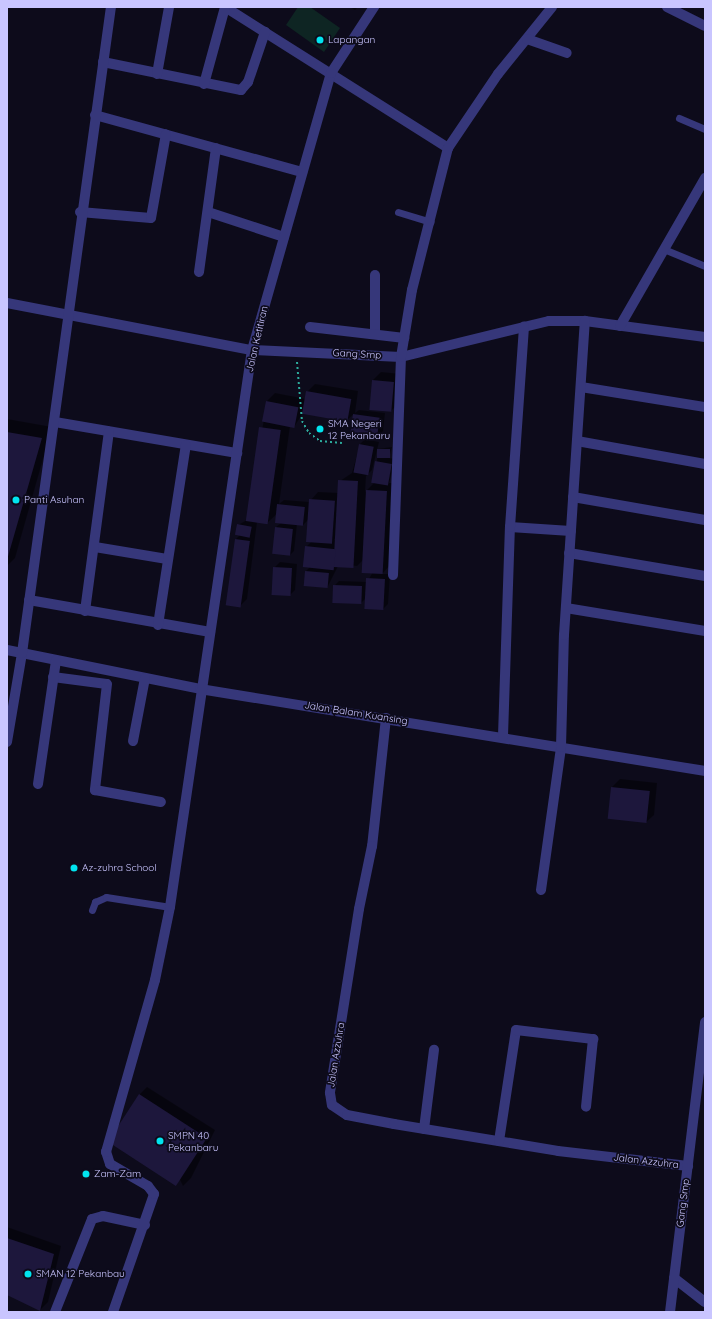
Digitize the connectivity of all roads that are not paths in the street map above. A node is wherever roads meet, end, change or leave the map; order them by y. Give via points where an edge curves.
1 (111, 7) edge
2 (169, 7) edge
3 (225, 7) edge
4 (374, 7) edge
5 (552, 7) edge
6 (667, 7) edge
7 (705, 26) edge
8 (265, 32) junction
9 (527, 39) junction
10 (567, 53) dead end
11 (103, 62) junction
12 (331, 73) junction
13 (157, 74) junction
14 (204, 84) junction
15 (95, 115) junction
16 (679, 118) dead end
17 (705, 129) edge
18 (166, 134) junction
19 (216, 148) junction
20 (448, 148) junction
21 (302, 172) junction
22 (705, 178) edge
23 (80, 212) junction
24 (208, 212) junction
25 (398, 212) dead end
26 (430, 222) junction
27 (284, 237) junction
28 (666, 250) junction
29 (705, 266) edge
30 (199, 272) dead end
31 (375, 275) dead end
32 (7, 303) edge
33 (70, 315) junction
34 (585, 321) junction
35 (524, 326) junction
36 (620, 326) junction
37 (310, 327) dead end
38 (375, 332) junction
39 (705, 337) edge
40 (404, 338) junction
41 (252, 350) junction
42 (401, 357) junction
43 (581, 387) junction
44 (705, 407) edge
45 (55, 422) junction
46 (109, 432) junction
47 (577, 441) junction
48 (186, 445) junction
49 (237, 453) junction
50 (705, 464) edge
51 (573, 497) junction
52 (705, 520) edge
53 (510, 527) junction
54 (571, 531) junction
55 (95, 547) junction
56 (569, 553) junction
57 (167, 559) junction
58 (393, 575) dead end
59 (705, 576) edge
60 (29, 600) junction
61 (566, 608) junction
62 (85, 611) junction
63 (158, 625) junction
64 (705, 631) edge
65 (210, 632) junction
66 (7, 650) edge
67 (22, 653) junction
68 (56, 660) junction
69 (53, 677) junction
70 (145, 678) junction
71 (200, 689) junction
72 (386, 718) junction
73 (502, 736) junction
74 (133, 741) dead end
75 (7, 742) edge
76 (561, 747) junction
77 (705, 771) edge
78 (38, 784) dead end
79 (161, 802) dead end
80 (541, 890) dead end
81 (170, 907) junction
82 (92, 910) dead end
83 (705, 1022) edge
84 (434, 1050) dead end
85 (586, 1107) dead end
86 (424, 1129) junction
87 (499, 1141) junction
88 (688, 1166) junction
89 (145, 1225) junction
90 (674, 1278) junction
91 (705, 1302) edge
92 (55, 1312) edge
93 (113, 1312) edge
94 (670, 1312) edge

1 - 11 street
2 - 13 street
3 - 8 street
3 - 14 street
4 - 12 street, Jalan Ketitiran
5 - 9 street
6 - 7 street
8 - 12 street
8 - 14 street via 243,88 234,90
9 - 10 street
9 - 20 street
11 - 13 street
11 - 15 street
12 - 20 street
12 - 21 street, Jalan Ketitiran
13 - 14 street
15 - 18 street
15 - 23 street
16 - 17 lane
18 - 19 street
18 - 23 street via 151,218
19 - 21 street
19 - 24 street
20 - 26 street
21 - 27 street, Jalan Ketitiran
22 - 28 street
23 - 33 street
24 - 27 street
24 - 30 street
25 - 26 lane
26 - 40 street
27 - 41 street, Jalan Ketitiran
28 - 29 lane
28 - 36 street
31 - 38 street
32 - 33 street, Gang Smp
33 - 41 street, Gang Smp
33 - 45 street
34 - 35 street, Gang Smp via 549,321
34 - 36 street, Gang Smp
34 - 43 street
35 - 42 street, Gang Smp
35 - 53 street
36 - 39 street, Gang Smp
37 - 38 street
38 - 40 street
40 - 42 street
41 - 42 street, Gang Smp
41 - 49 street, Jalan Ketitiran
42 - 58 street
43 - 44 street
43 - 47 street
45 - 46 street
45 - 60 street
46 - 48 street
46 - 55 street
47 - 50 street
47 - 51 street
48 - 49 street
48 - 57 street
49 - 65 street, Jalan Ketitiran
51 - 52 street
51 - 54 street
53 - 54 street
53 - 73 street
54 - 56 street
55 - 57 street
55 - 62 street
56 - 59 street
56 - 61 street
57 - 63 street
60 - 62 street
60 - 67 street
61 - 64 street
61 - 76 street
62 - 63 street
63 - 65 street
65 - 71 street, Jalan Ketitiran
66 - 67 street, Jalan Balam Kuansing
67 - 68 street, Jalan Balam Kuansing
67 - 75 street
68 - 69 street
68 - 70 street, Jalan Balam Kuansing
69 - 78 street
69 - 79 street via 107,684 95,790
70 - 71 street, Jalan Balam Kuansing
70 - 74 street
71 - 72 street, Jalan Balam Kuansing
71 - 81 street, Jalan Ketitiran
72 - 73 street, Jalan Balam Kuansing
72 - 86 street, Jalan Azzuhra via 372,846 358,909 330,1093 332,1105 347,1115
73 - 76 street, Jalan Balam Kuansing
76 - 77 street, Jalan Balam Kuansing
76 - 80 street
81 - 82 lane via 106,897 97,900
81 - 89 street, Jalan Ketitiran via 155,980 106,1152 107,1161 113,1167 153,1191
83 - 88 street, Gang Smp
84 - 86 street
85 - 87 street via 593,1040 516,1030
86 - 87 street, Jalan Azzuhra
87 - 88 street, Jalan Azzuhra
88 - 90 street, Gang Smp
89 - 92 street via 103,1216 92,1219
89 - 93 street
90 - 91 street
90 - 94 street, Gang Smp

